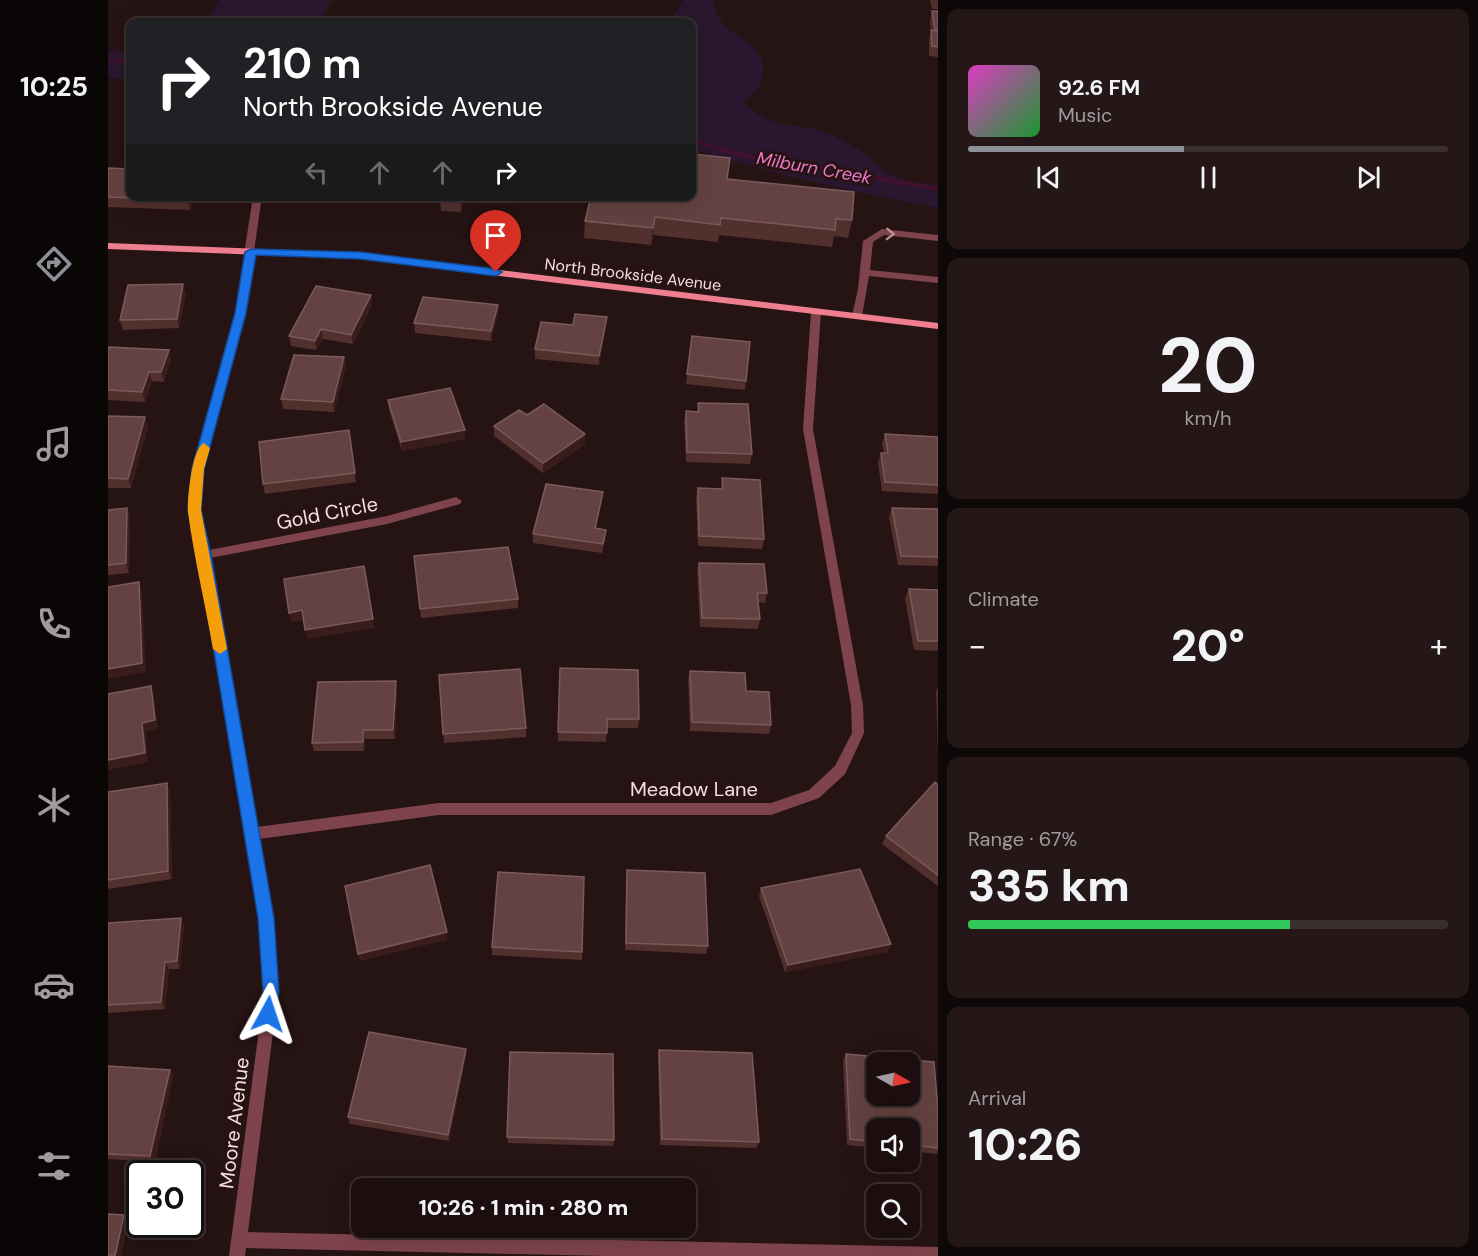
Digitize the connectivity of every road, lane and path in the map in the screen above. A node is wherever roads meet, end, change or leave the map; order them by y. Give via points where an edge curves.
1 (257, 201) edge
2 (938, 238) edge
3 (108, 246) edge
4 (251, 252) junction
5 (865, 273) junction
6 (938, 280) edge
7 (816, 312) junction
8 (857, 316) junction
9 (938, 326) edge
10 (456, 501) dead end
11 (204, 555) junction
12 (252, 834) junction
13 (238, 1248) edge
14 (845, 1255) edge
15 (938, 1255) edge

1 - 4 street, Moore Avenue
5 -> 2 street via 868,241 882,232
3 - 4 main road, North Brookside Avenue
4 - 7 main road, North Brookside Avenue via 360,256
4 - 11 street, Moore Avenue via 240,313 198,469 194,510
5 - 6 street
5 - 8 street
7 - 8 main road, North Brookside Avenue
7 - 12 street, Meadow Lane via 808,429 857,705 858,733 840,770 814,794 771,809 439,809
8 - 9 main road, North Brookside Avenue
10 - 11 street, Gold Circle via 387,520
11 - 12 street, Moore Avenue
12 - 13 street, Moore Avenue via 266,918 271,992
13 - 14 street
14 - 15 street

